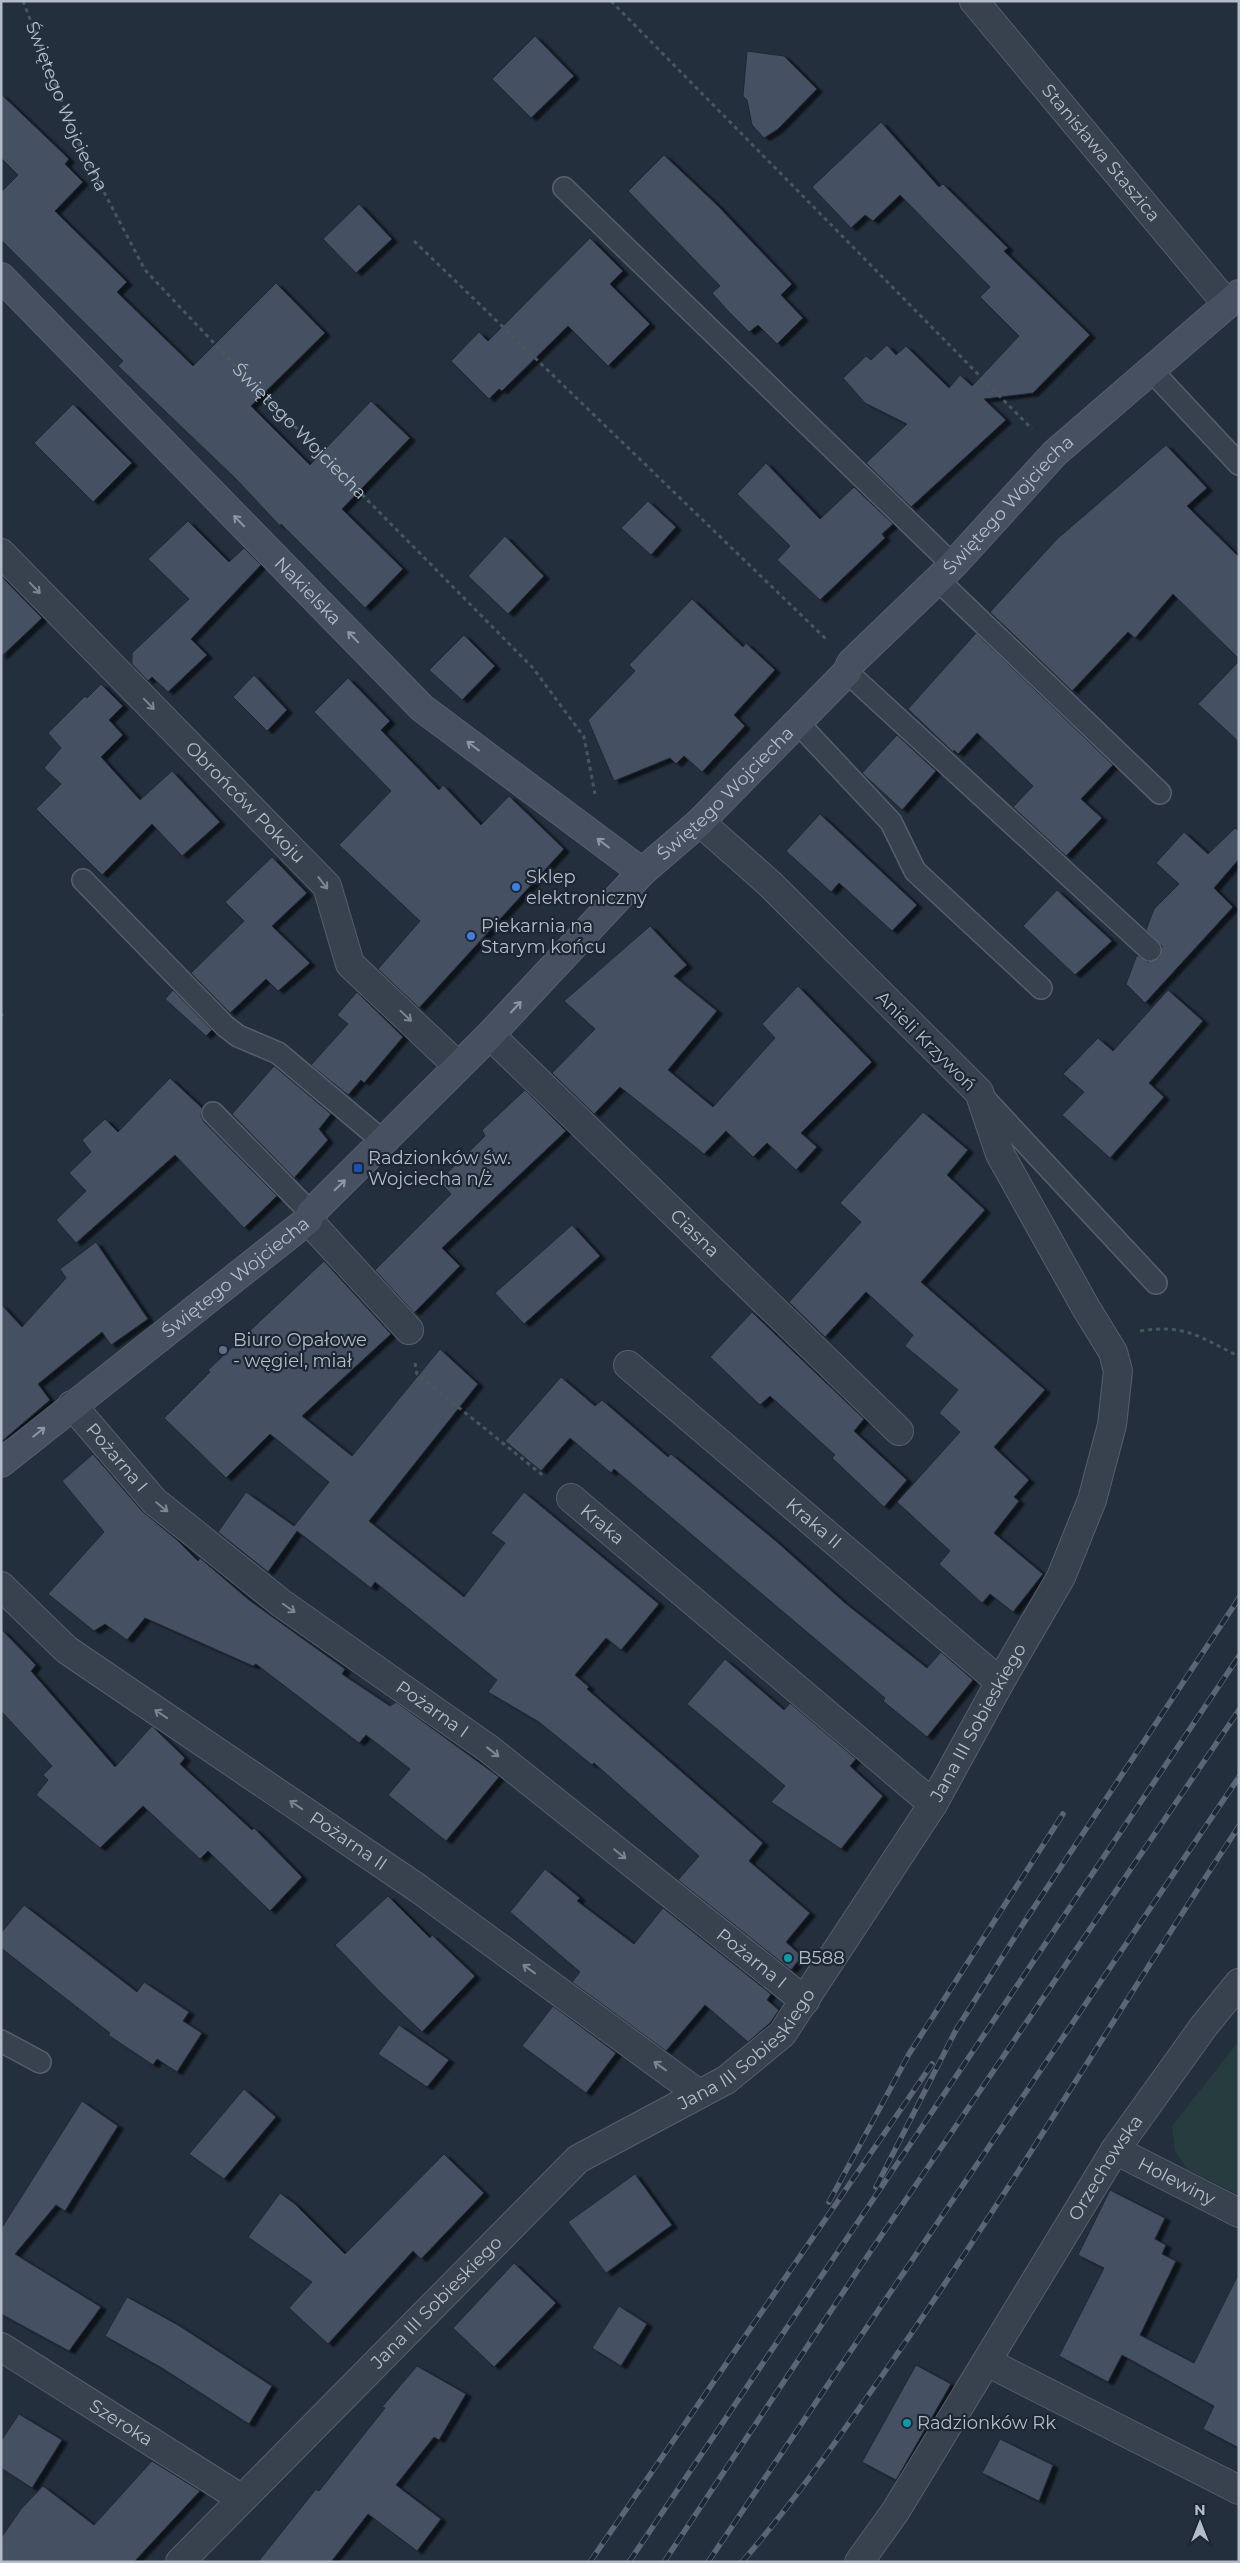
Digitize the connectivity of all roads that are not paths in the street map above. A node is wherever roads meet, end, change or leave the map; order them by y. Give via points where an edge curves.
1 (974, 1) edge
2 (564, 188) dead end
3 (1, 277) edge
4 (1233, 299) edge
5 (1151, 370) junction
6 (1239, 464) edge
7 (1, 553) edge
8 (946, 572) junction
9 (849, 668) junction
10 (798, 723) junction
11 (1160, 792) dead end
12 (700, 822) junction
13 (642, 872) junction
14 (83, 880) dead end
15 (1150, 950) dead end
16 (1041, 988) dead end
17 (490, 1035) junction
18 (458, 1066) junction
19 (979, 1092) junction
20 (213, 1113) dead end
21 (384, 1142) junction
22 (309, 1216) junction
23 (1156, 1283) dead end
24 (1086, 1308) joint
25 (409, 1330) road end
26 (628, 1366) dead end
27 (72, 1405) junction
28 (899, 1431) dead end
29 (1, 1463) edge
30 (571, 1498) road end
31 (1, 1586) edge
32 (1000, 1682) junction
33 (933, 1804) junction
34 (1239, 1983) edge
35 (805, 2002) junction
36 (1, 2040) edge
37 (40, 2062) dead end
38 (699, 2094) junction
39 (1115, 2150) junction
40 (1239, 2213) edge
41 (1, 2347) edge
42 (987, 2362) junction
43 (1239, 2490) edge
44 (242, 2499) junction
45 (180, 2562) edge
46 (860, 2562) edge

1 - 4 street, Stanisława Staszica
2 - 8 lane
13 -> 3 street, Nakielska via 422,708
4 - 5 street, Świętego Wojciecha
5 - 6 lane
5 - 8 street, Świętego Wojciecha via 1055,453
7 -> 18 street, Obrońców Pokoju via 327,886 350,964
8 - 9 street, Świętego Wojciecha
8 - 11 lane
9 - 10 street, Świętego Wojciecha
9 - 15 lane
10 - 12 street, Świętego Wojciecha
10 - 16 lane via 891,822 916,871
12 - 13 street, Świętego Wojciecha
12 - 19 street, Anieli Krzywoń via 769,883
17 -> 13 street, Świętego Wojciecha
14 - 21 lane via 225,1026 238,1036 278,1053
17 - 18 street, Świętego Wojciecha
17 - 28 street, Ciasna
18 - 21 street, Świętego Wojciecha
19 - 23 lane
19 - 24 street, Anieli Krzywoń via 1000,1154
20 - 22 lane
22 -> 21 street, Świętego Wojciecha
22 - 25 street
22 - 27 street, Świętego Wojciecha
24 - 32 street, Jana III Sobieskiego via 1113,1352 1118,1371 1112,1425 1092,1500 1060,1578
26 - 32 street, Kraka II
29 -> 27 street, Świętego Wojciecha
27 -> 35 street, Pożarna I via 161,1507 281,1603 489,1749
30 - 33 street, Kraka
38 -> 31 street, Pożarna II via 419,1889 67,1650
32 - 33 street, Jana III Sobieskiego
33 - 35 street, Jana III Sobieskiego
34 - 39 street, Orzechowska
35 - 38 street, Jana III Sobieskiego via 782,2034 726,2080
36 - 37 lane
38 - 44 street, Jana III Sobieskiego via 578,2159
39 - 40 street, Holewiny
39 - 42 street, Orzechowska
41 - 44 street, Szeroka
42 - 43 street
42 - 46 street, Orzechowska via 895,2512
44 - 45 street, Jana III Sobieskiego

